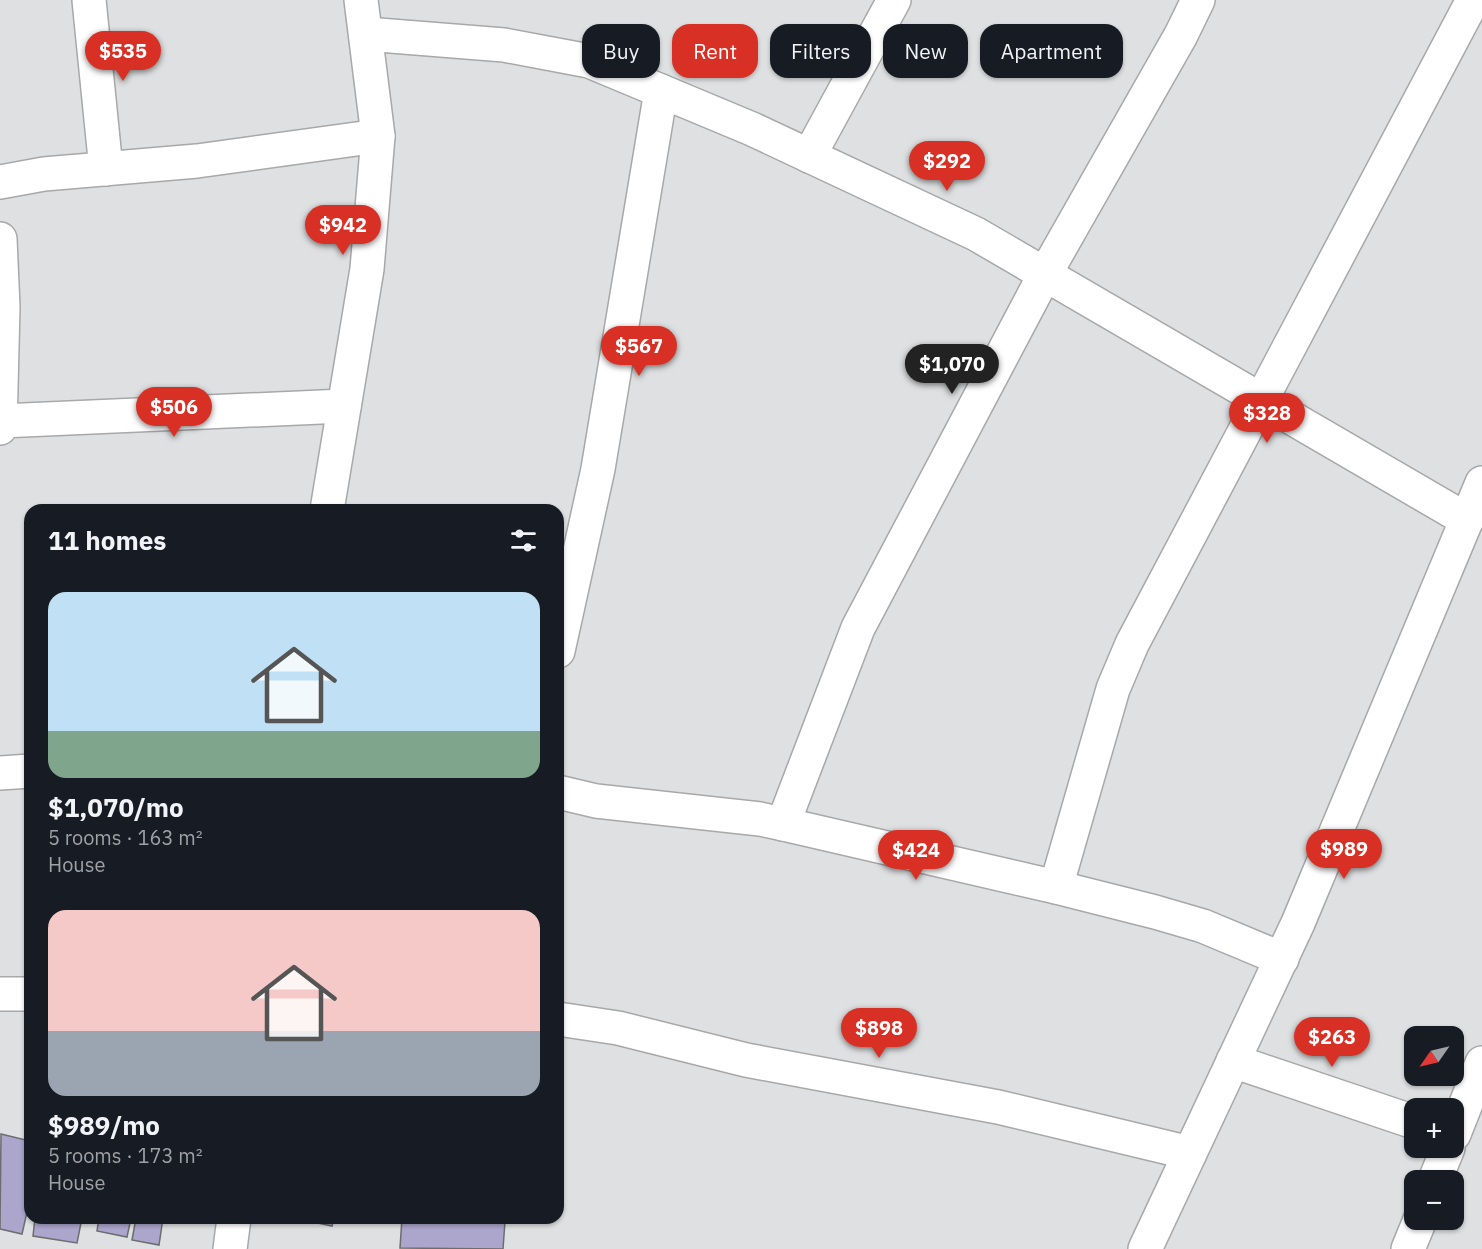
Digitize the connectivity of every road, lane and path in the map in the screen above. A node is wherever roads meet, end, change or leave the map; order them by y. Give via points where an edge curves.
1 (89, 0) edge
2 (361, 0) edge
3 (894, 0) edge
4 (1198, 0) edge
5 (1473, 0) edge
6 (366, 34) junction
7 (661, 91) junction
8 (378, 136) junction
9 (809, 156) junction
10 (106, 169) junction
11 (0, 182) edge
12 (0, 239) edge
13 (1045, 274) junction
14 (1262, 401) junction
15 (344, 406) junction
16 (0, 425) edge
17 (1482, 483) edge
18 (328, 504) edge
19 (1467, 520) junction
20 (564, 624) edge
21 (24, 771) edge
22 (0, 772) edge
23 (564, 793) edge
24 (783, 824) junction
25 (1056, 887) junction
26 (1281, 959) junction
27 (0, 994) edge
28 (24, 994) edge
29 (564, 1020) edge
30 (1233, 1061) junction
31 (1478, 1082) edge
32 (1464, 1112) edge
33 (1404, 1119) edge
34 (1190, 1153) junction
35 (233, 1224) edge
36 (1416, 1230) edge
37 (230, 1249) edge
38 (1145, 1249) edge
39 (1408, 1249) edge

1 - 10 street
2 - 6 street
3 - 9 street
4 - 13 street
5 - 14 street
6 - 7 street via 515,47 589,61
6 - 8 street
7 - 9 street
7 - 20 street via 598,469
8 - 10 street via 197,162
8 - 15 street via 367,269
9 - 13 street via 976,234
10 - 11 street
12 - 16 street
13 - 14 street
13 - 24 street via 858,628
14 - 19 street
14 - 25 street via 1117,680
15 - 16 street
15 - 18 street
17 - 19 street
19 - 26 street
21 - 22 street
23 - 24 street via 596,801
24 - 25 street
25 - 26 street via 1203,926
26 - 30 street
27 - 28 street
29 - 34 street via 618,1028 746,1060 998,1107
30 - 33 street
30 - 34 street
31 - 32 street
34 - 38 street
35 - 37 street
36 - 39 street

